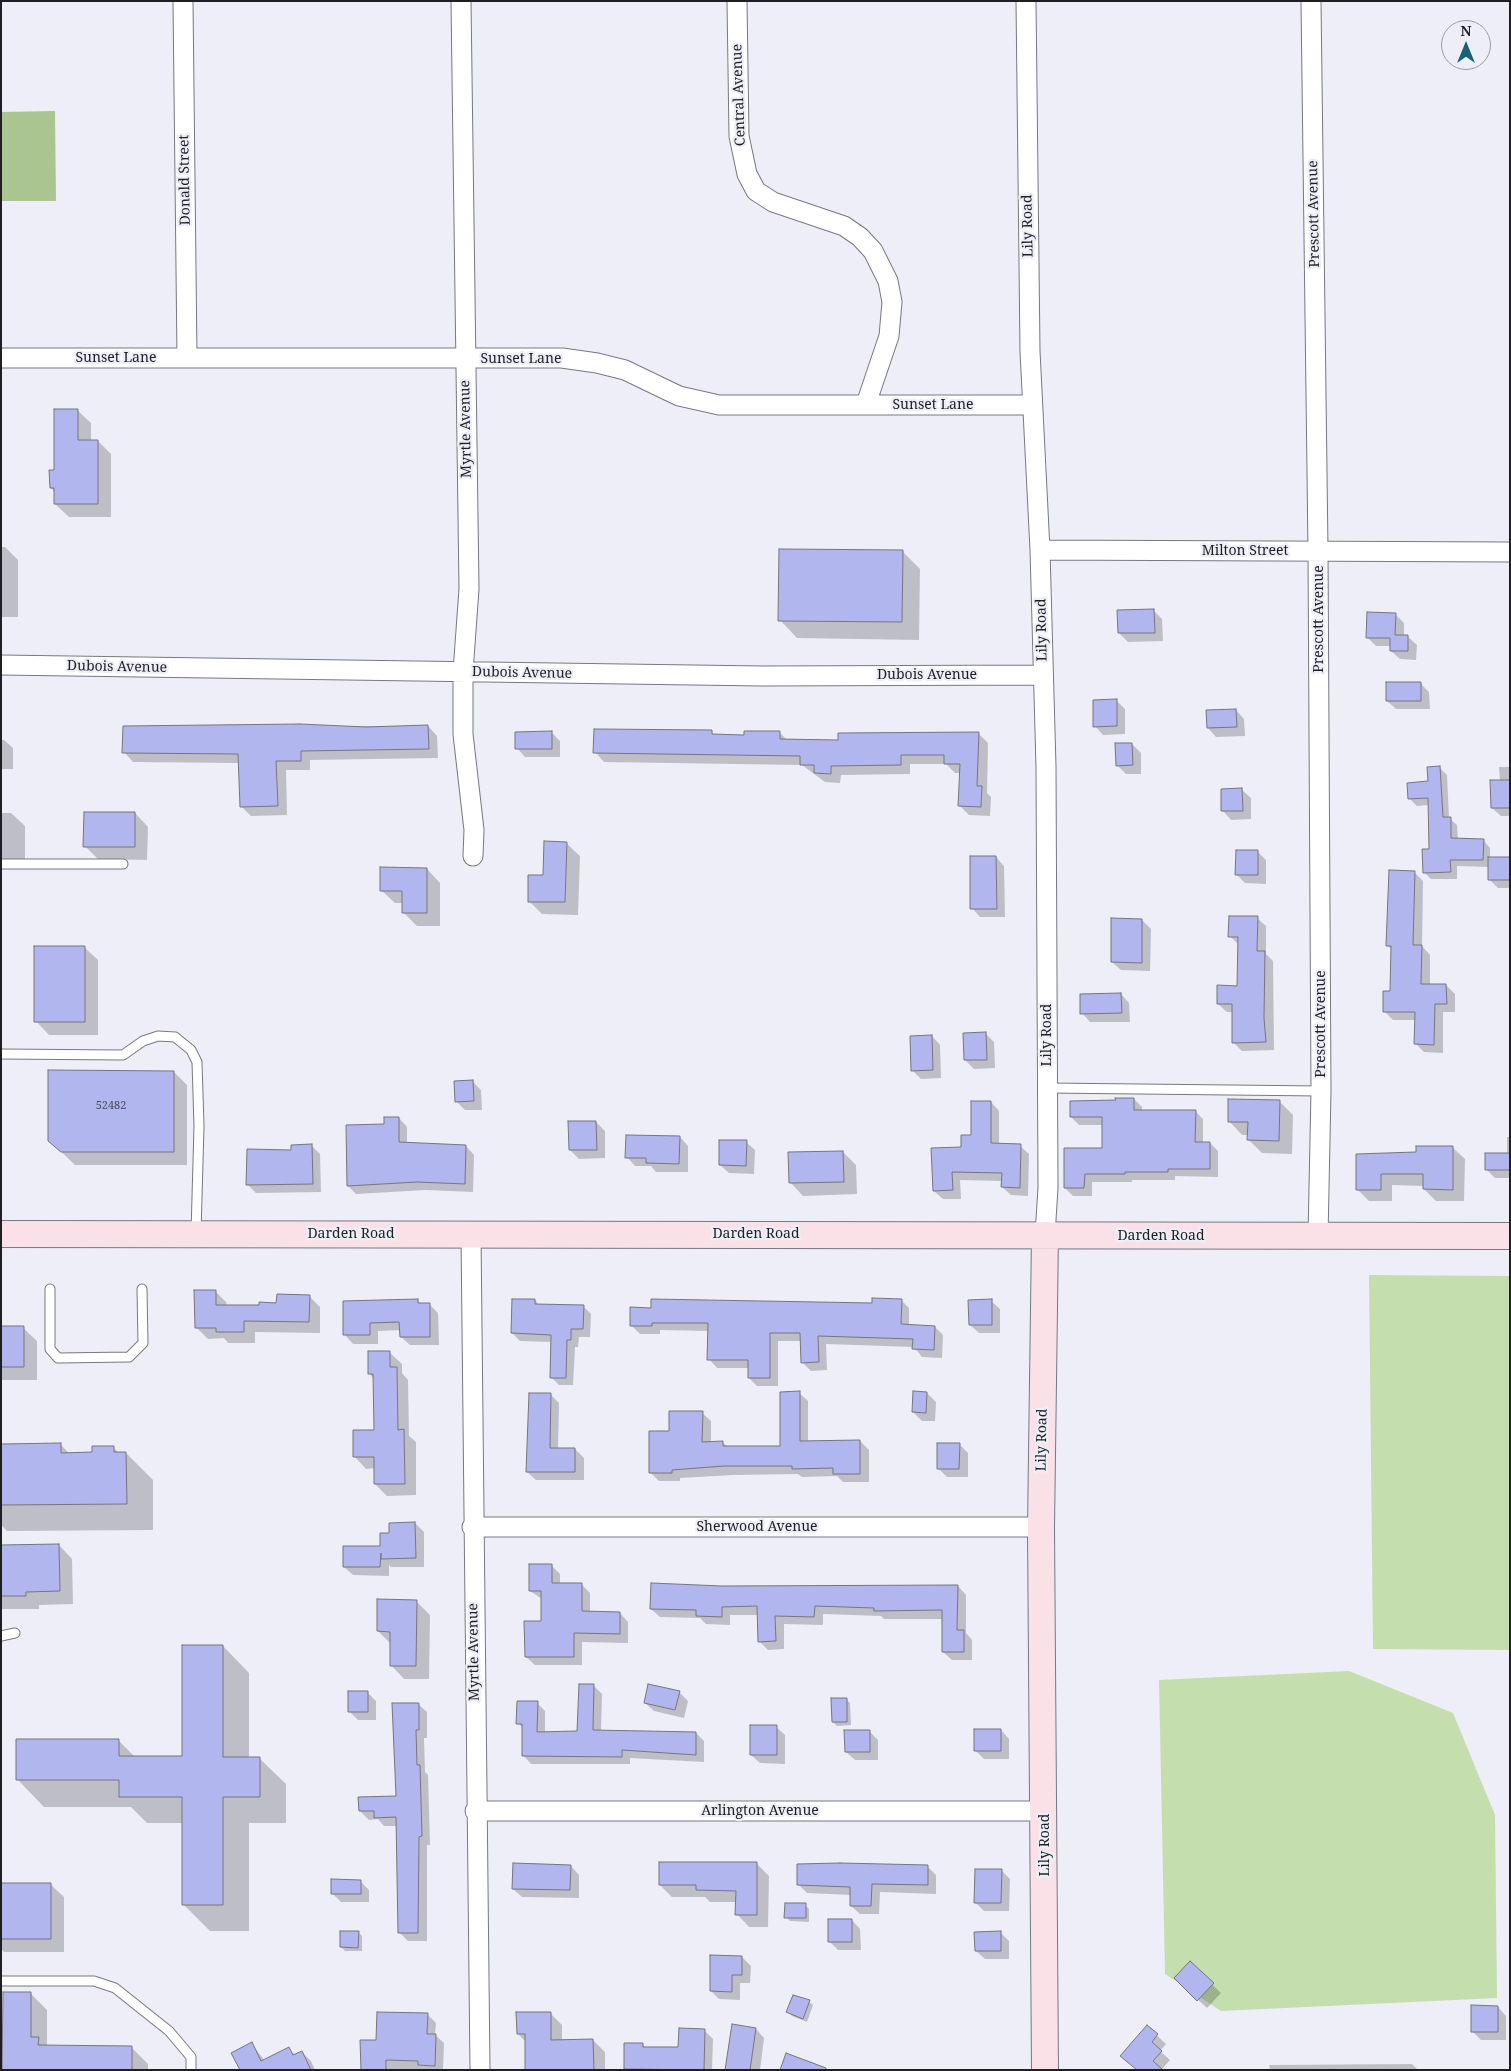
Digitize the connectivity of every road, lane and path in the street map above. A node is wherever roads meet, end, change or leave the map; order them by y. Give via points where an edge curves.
1 (184, 1) edge
2 (461, 1) edge
3 (737, 1) edge
4 (1026, 1) edge
5 (1311, 1) edge
6 (1, 358) edge
7 (187, 358) junction
8 (465, 359) junction
9 (866, 404) junction
10 (1032, 405) junction
11 (1040, 550) junction
12 (1318, 551) junction
13 (1510, 552) edge
14 (1, 665) edge
15 (463, 672) junction
16 (1043, 675) junction
17 (473, 856) dead end
18 (1, 864) edge
19 (124, 864) dead end
20 (1, 1054) edge
21 (1047, 1088) junction
22 (1321, 1091) junction
23 (1, 1234) edge
24 (196, 1234) junction
25 (471, 1234) junction
26 (1046, 1235) junction
27 (1510, 1236) edge
28 (1318, 1237) junction
29 (50, 1289) dead end
30 (142, 1289) dead end
31 (472, 1527) junction
32 (1041, 1528) junction
33 (15, 1633) dead end
34 (1, 1636) edge
35 (476, 1810) junction
36 (1045, 1811) junction
37 (1, 1981) edge
38 (191, 2070) edge
39 (480, 2070) edge
40 (1045, 2070) edge

1 - 7 street, Donald Street
2 - 8 street, Myrtle Avenue
3 - 9 street, Central Avenue via 739,136 747,174 756,191 773,202 844,226 860,236 873,251 888,281 892,302 889,336
4 - 10 street, Lily Road
5 - 12 street, Prescott Avenue
6 - 7 street, Sunset Lane
7 - 8 street, Sunset Lane
8 - 9 street, Sunset Lane via 562,358 597,363 625,370 679,396 719,404
8 - 15 street, Myrtle Avenue via 469,589
9 - 10 street, Sunset Lane
10 - 11 street, Lily Road
11 - 12 street, Milton Street
11 - 16 street, Lily Road
12 - 13 street, Milton Street
12 - 22 street, Prescott Avenue
14 - 15 street, Dubois Avenue
15 - 16 street, Dubois Avenue
15 - 17 street, Myrtle Avenue via 463,734 474,830
16 - 21 street, Lily Road
18 - 19 lane
20 - 24 lane via 124,1055 143,1041 158,1036 175,1036 191,1050 197,1062 200,1126
21 - 22 lane
21 - 26 street, Lily Road
22 - 28 street, Prescott Avenue
23 - 24 street, Darden Road
24 - 25 street, Darden Road
25 - 26 street, Darden Road
25 - 31 street, Myrtle Avenue
26 - 28 street, Darden Road
26 - 32 street, Lily Road
27 - 28 street, Darden Road
29 - 30 lane via 50,1349 58,1358 129,1357 143,1343
31 - 32 street, Sherwood Avenue
31 - 35 street, Myrtle Avenue
32 - 36 street, Lily Road
33 - 34 lane
35 - 36 street, Arlington Avenue
35 - 39 street, Myrtle Avenue
36 - 40 street, Lily Road
37 - 38 lane via 94,1981 115,1988 169,2031 191,2057

